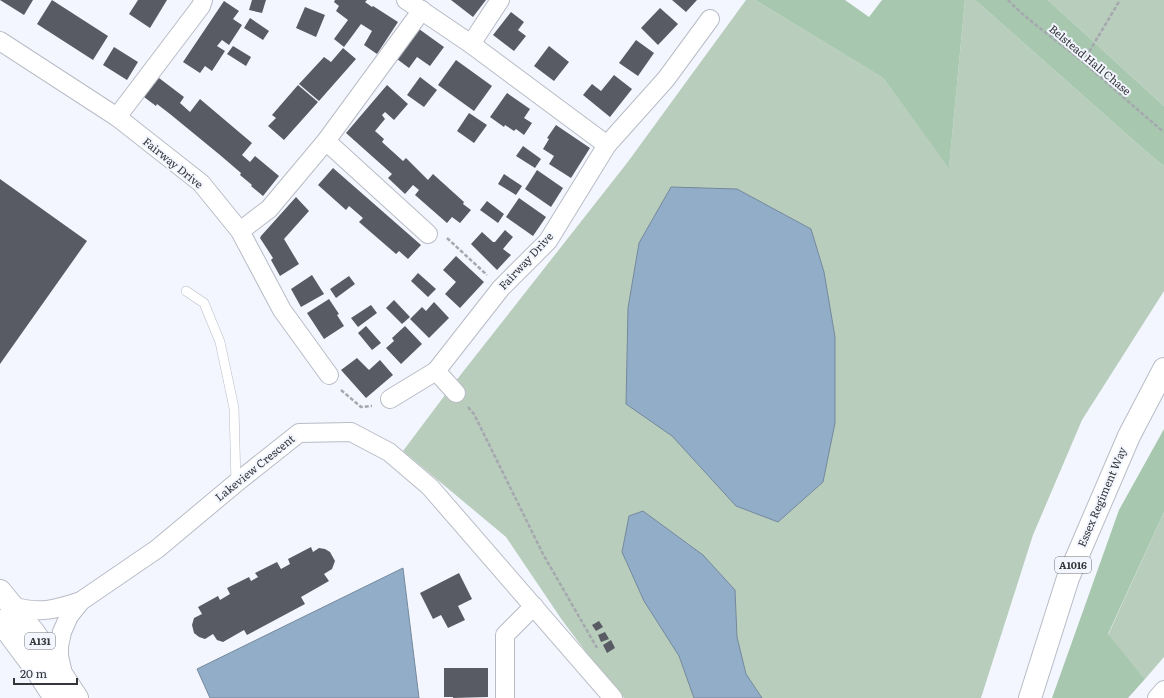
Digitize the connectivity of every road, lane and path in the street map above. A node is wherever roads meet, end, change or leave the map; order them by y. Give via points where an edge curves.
1 (203, 0) edge
2 (406, 0) edge
3 (500, 0) edge
4 (1008, 0) edge
5 (1120, 0) edge
6 (422, 10) junction
7 (710, 19) dead end
8 (0, 41) edge
9 (471, 44) junction
10 (1083, 62) junction
11 (117, 117) junction
12 (1164, 132) edge
13 (326, 141) junction
14 (607, 145) junction
15 (240, 232) junction
16 (428, 234) joint
17 (501, 288) junction
18 (186, 291) dead end
19 (1164, 369) edge
20 (436, 371) junction
21 (329, 375) joint
22 (456, 393) joint
23 (390, 398) joint
24 (236, 483) junction
25 (81, 601) junction
26 (4, 606) edge
27 (534, 606) junction
28 (601, 653) dead end
29 (64, 679) junction
30 (1164, 690) edge
31 (55, 698) edge
32 (77, 698) edge
33 (505, 698) edge
34 (613, 698) edge
35 (1030, 698) edge
36 (1157, 698) edge

1 - 11 street
2 - 6 street
3 - 9 street
4 - 10 path, Belstead Hall Chase via 1020,13
5 - 10 path
6 - 9 street
6 - 13 street
7 - 14 street, Fairway Drive via 666,79
8 - 11 street, Fairway Drive
9 - 14 street
10 - 12 path, Belstead Hall Chase
11 - 15 street, Fairway Drive via 201,183
13 - 15 street via 269,209
13 - 16 street
14 - 17 street, Fairway Drive via 548,241
15 - 21 street, Fairway Drive via 282,310
16 - 17 path via 445,236
17 - 20 street, Fairway Drive
18 - 24 lane via 204,304 220,342 234,408
19 - 35 main road, Essex Regiment Way / A1016 via 1129,436 1068,578
20 - 22 street
20 - 23 street, Fairway Drive
21 - 23 path via 336,385 361,407 378,406
22 - 28 path via 474,414 543,554
24 - 25 street, Lakeview Crescent via 157,549
24 - 27 street, Lakeview Crescent via 299,433 350,432 389,452 430,487
25 - 26 street, Lakeview Crescent via 35,611
25 - 29 street, Lakeview Crescent via 69,616 62,632 59,656
26 - 29 main road, A131 via 35,634
26 - 31 main road, A131 via 38,672
27 - 33 street via 504,635
27 - 34 street, Lakeview Crescent
29 - 32 main road, A131
30 - 36 street

